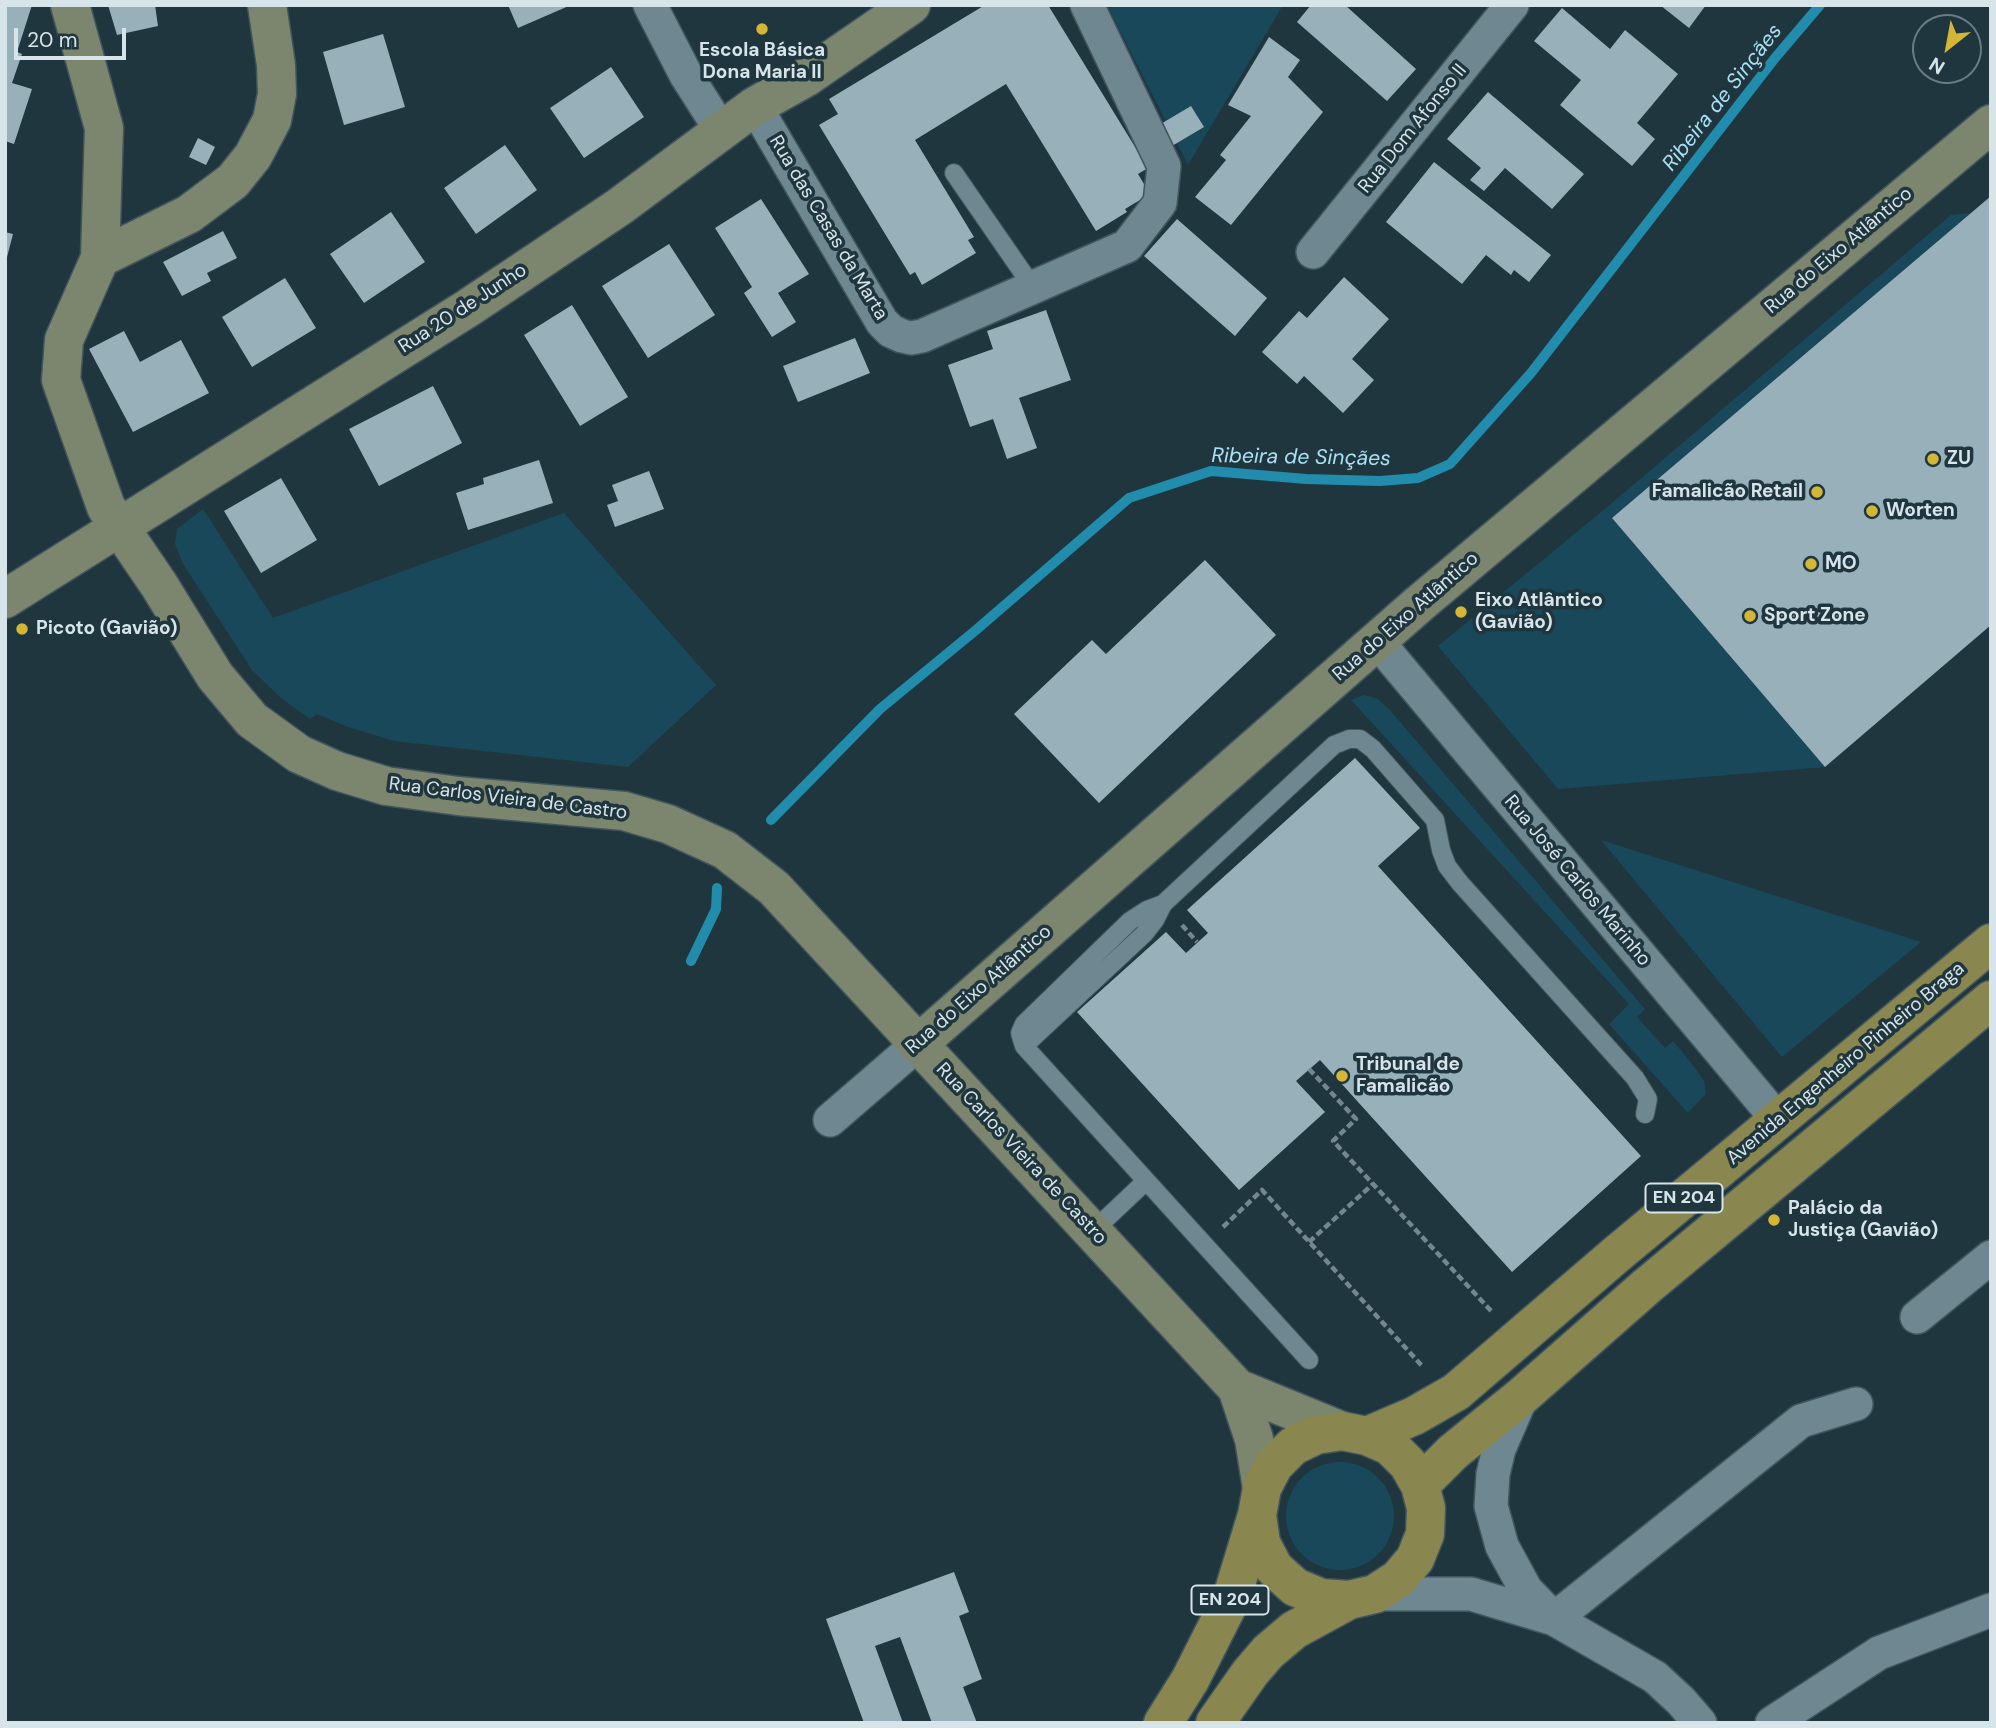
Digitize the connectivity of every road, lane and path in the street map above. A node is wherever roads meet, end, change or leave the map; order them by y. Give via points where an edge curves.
1 (70, 5) edge
2 (267, 5) edge
3 (650, 5) edge
4 (911, 5) edge
5 (1087, 5) edge
6 (1512, 5) edge
7 (755, 106) junction
8 (1991, 124) edge
9 (721, 130) junction
10 (954, 173) dead end
11 (1313, 252) dead end
12 (100, 258) junction
13 (1032, 286) junction
14 (119, 528) junction
15 (5, 599) edge
16 (1377, 641) junction
17 (1991, 943) edge
18 (1991, 1000) edge
19 (918, 1044) junction
20 (1309, 1069) dead end
21 (1645, 1114) dead end
22 (830, 1120) dead end
23 (1778, 1121) junction
24 (1146, 1181) junction
25 (1373, 1184) junction
26 (1093, 1231) junction
27 (1309, 1242) junction
28 (1205, 1244) junction
29 (1991, 1257) edge
30 (1489, 1308) dead end
31 (1917, 1317) dead end
32 (1309, 1360) dead end
33 (1423, 1368) dead end
34 (1237, 1388) junction
35 (1522, 1396) junction
36 (1856, 1404) dead end
37 (1355, 1433) junction
38 (1420, 1485) junction
39 (1259, 1502) junction
40 (1362, 1597) junction
41 (1991, 1610) edge
42 (1554, 1619) junction
43 (1163, 1723) edge
44 (1215, 1723) edge
45 (1700, 1723) edge
46 (1772, 1723) edge

1 - 12 street via 104,128
2 - 12 street via 277,94 272,120 253,156 233,181 189,214
3 - 9 street
4 - 7 street, Rua 20 de Junho via 805,78
5 - 13 street, Rua das Casas da Marta via 1164,166 1160,203 1127,246
6 - 11 street, Rua Dom Afonso II
7 - 9 street, Rua 20 de Junho
7 - 13 street, Rua das Casas da Marta via 891,331 911,338 922,336
8 - 16 street, Rua do Eixo Atlântico
9 - 14 street, Rua 20 de Junho via 620,207
10 - 13 lane
12 - 14 street, Rua Carlos Vieira de Castro via 64,341 61,380 107,507
14 - 15 street, Rua 20 de Junho
14 - 19 street, Rua Carlos Vieira de Castro via 215,676 253,720 299,754 386,786 624,811 668,824 724,850 774,888
16 - 19 street, Rua do Eixo Atlântico
16 - 23 street, Rua José Carlos Marinho
17 - 23 main road, Avenida Engenheiro Pinheiro Braga / EN 204
18 - 35 main road, EN 204
19 - 22 street, Rua do Eixo Atlântico
19 - 26 street, Rua Carlos Vieira de Castro
20 - 25 path via 1356,1119 1333,1141
21 - 24 lane via 1648,1099 1635,1078 1447,866 1435,820 1373,749 1360,739 1349,738 1334,745 1164,904 1130,921 1024,1024 1020,1033 1024,1046
23 - 37 main road, Avenida Engenheiro Pinheiro Braga / EN 204 via 1455,1392 1414,1416
24 - 26 lane
24 - 28 lane
25 - 27 path
25 - 30 path
26 - 34 street, Rua Carlos Vieira de Castro
27 - 28 path via 1262,1191
27 - 33 path
28 - 32 lane
29 - 31 street
34 - 37 street, Rua Carlos Vieira de Castro
34 - 39 street, Rua Carlos Vieira de Castro via 1254,1439
35 - 38 main road, EN 204
35 - 42 street via 1499,1450 1492,1506 1502,1546 1526,1590
36 - 42 street via 1801,1421
37 - 38 main road via 1390,1446
37 - 39 main road, Avenida Engenheiro Pinheiro Braga / EN 204 via 1316,1435 1293,1446 1274,1465
38 - 40 main road, EN 204 via 1426,1508 1425,1534 1415,1559 1398,1580
39 - 40 main road via 1261,1544 1274,1568 1295,1587 1321,1598
39 - 43 main road, Avenida Engenheiro Pinheiro Braga / EN 204 via 1231,1597
40 - 42 street via 1471,1594
40 - 44 main road, EN 204 via 1294,1630 1268,1652
41 - 46 street via 1879,1653
42 - 45 street via 1655,1677

